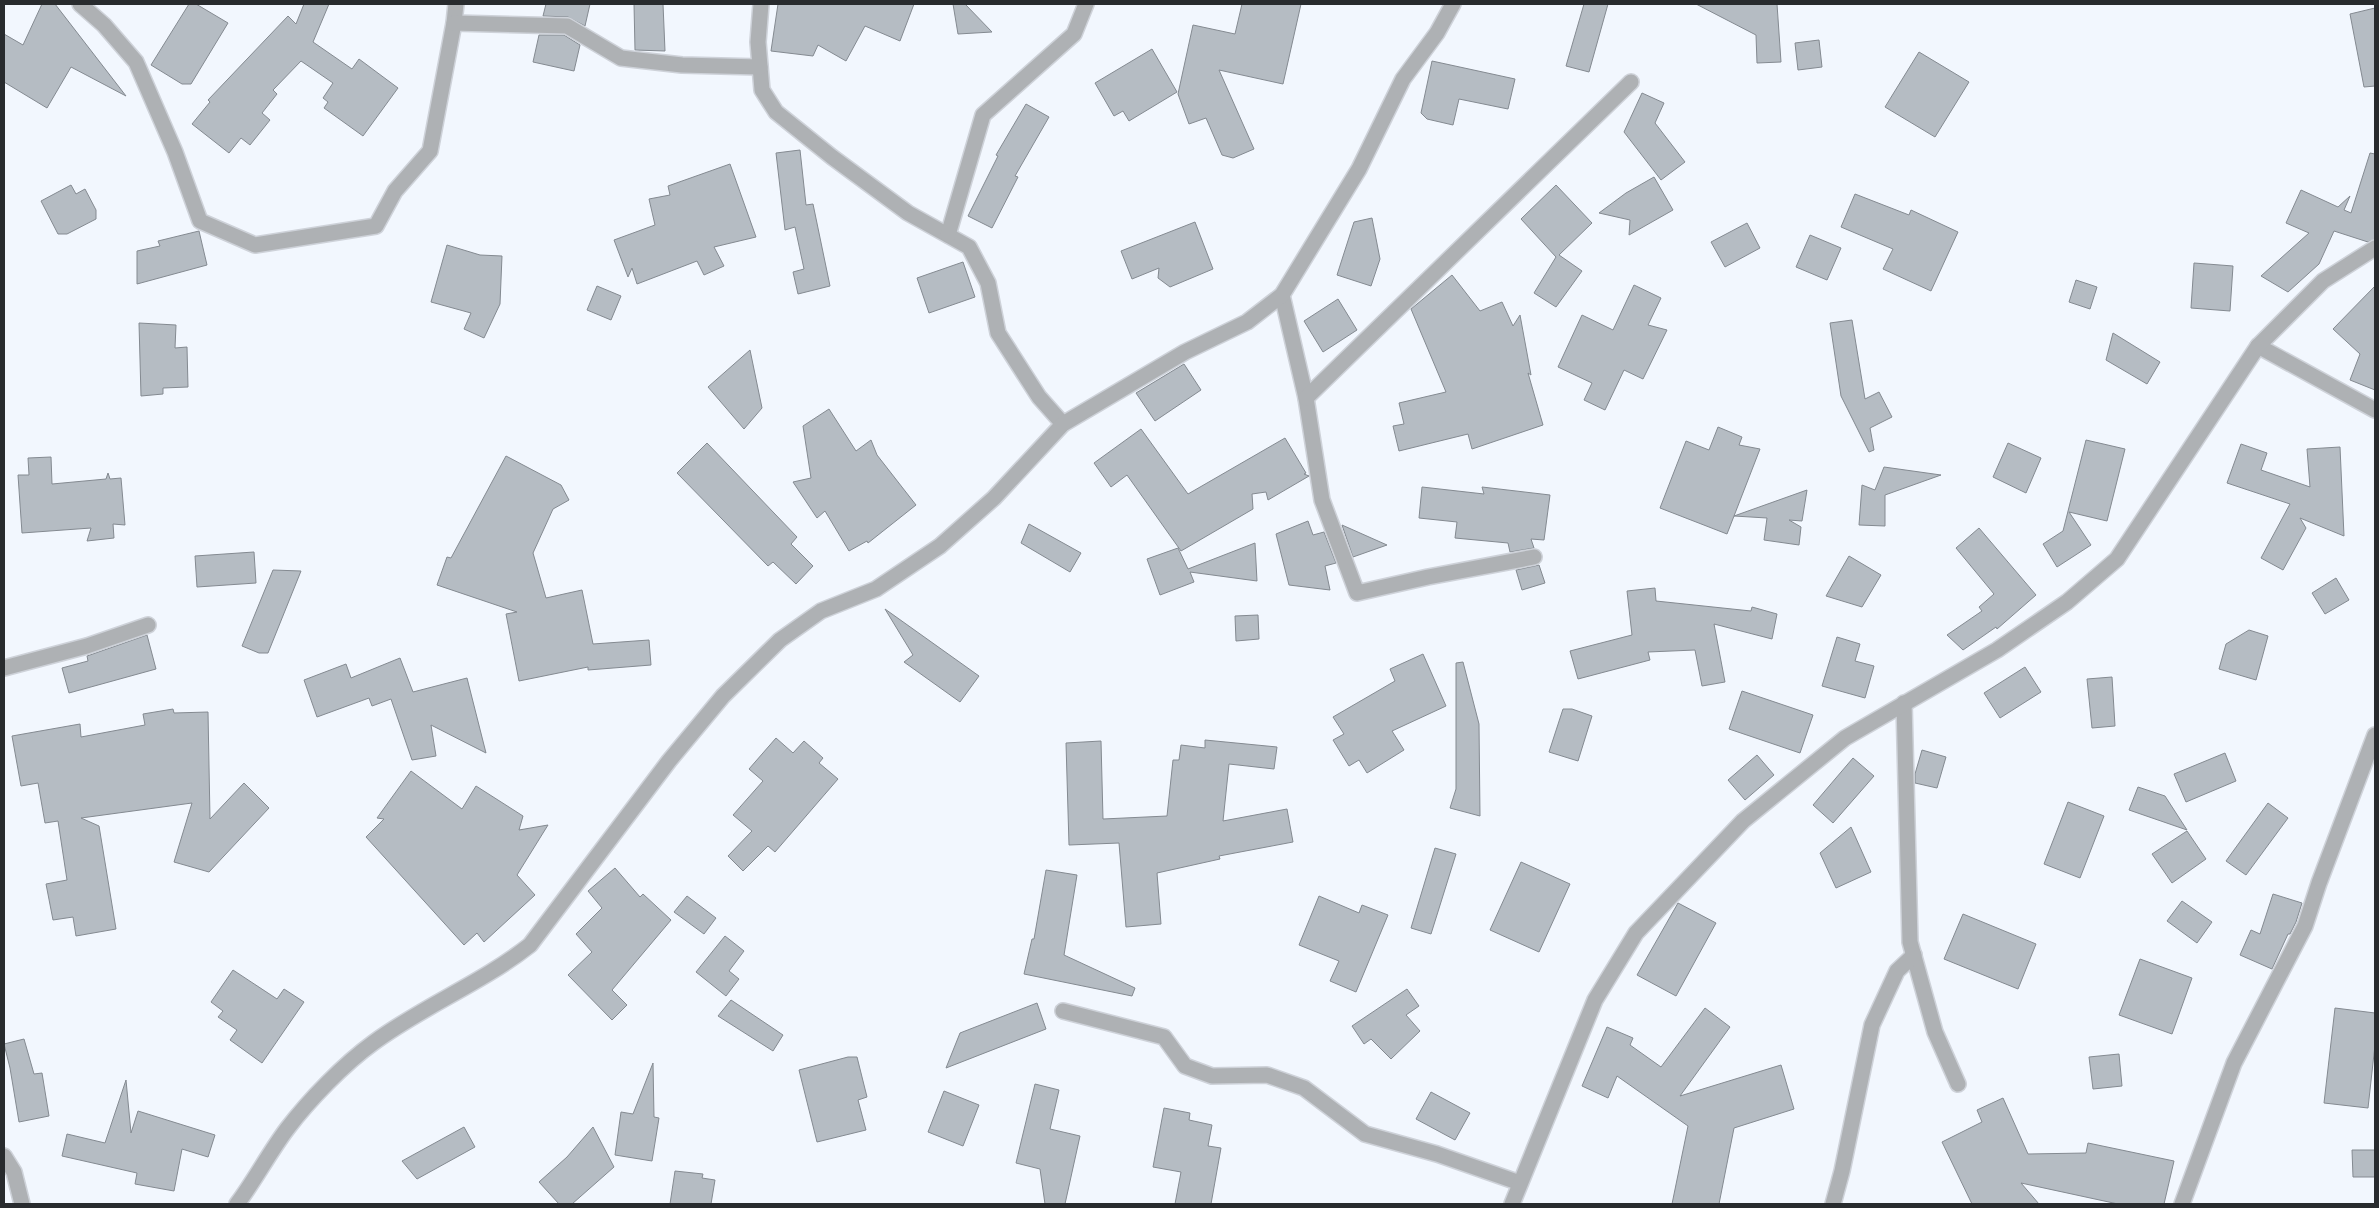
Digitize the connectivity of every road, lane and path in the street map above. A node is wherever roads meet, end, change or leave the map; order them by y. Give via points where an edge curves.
1 (80, 4) edge
2 (456, 4) edge
3 (761, 4) edge
4 (1086, 4) edge
5 (1453, 4) edge
6 (454, 23) junction
7 (760, 67) junction
8 (1631, 82) dead end
9 (948, 235) junction
10 (2375, 248) edge
11 (1282, 295) junction
12 (2258, 346) junction
13 (1306, 398) junction
14 (2375, 410) edge
15 (1063, 424) junction
16 (1534, 557) dead end
17 (148, 625) dead end
18 (4, 668) edge
19 (1904, 703) junction
20 (2375, 735) edge
21 (1914, 955) junction
22 (1063, 1011) dead end
23 (1958, 1084) dead end
24 (4, 1156) edge
25 (1520, 1183) junction
26 (22, 1204) edge
27 (237, 1204) edge
28 (1512, 1204) edge
29 (1832, 1204) edge
30 (2182, 1204) edge

1 - 6 street via 104,25 136,62 175,152 200,222 255,245 376,226 395,191 430,151
2 - 6 street
3 - 7 street
4 - 9 street via 1074,34 983,115
5 - 11 street via 1437,33 1403,79 1359,169
6 - 7 street via 567,26 622,58 682,65
7 - 9 street via 762,90 776,112 908,213
8 - 13 street
9 - 15 street via 969,247 988,282 998,333 1039,397
10 - 12 street via 2323,280
11 - 13 street
11 - 15 street via 1247,322 1185,352
12 - 14 street
12 - 19 street via 2117,559 2067,602 1997,650
13 - 16 street via 1322,500 1357,593
15 - 27 street via 994,498 940,546 876,589 821,611 780,640 723,696 669,761 530,944 507,963 413,1015 371,1044 288,1128
17 - 18 street via 87,646
19 - 21 street via 1910,942
19 - 25 street via 1845,738 1743,821 1636,933 1595,1000
20 - 30 street via 2305,926 2234,1063
21 - 23 street via 1934,1032
21 - 29 street via 1897,971 1872,1026
22 - 25 street via 1164,1037 1185,1066 1212,1076 1267,1076 1304,1088 1366,1134
24 - 26 street via 14,1172
25 - 28 street

